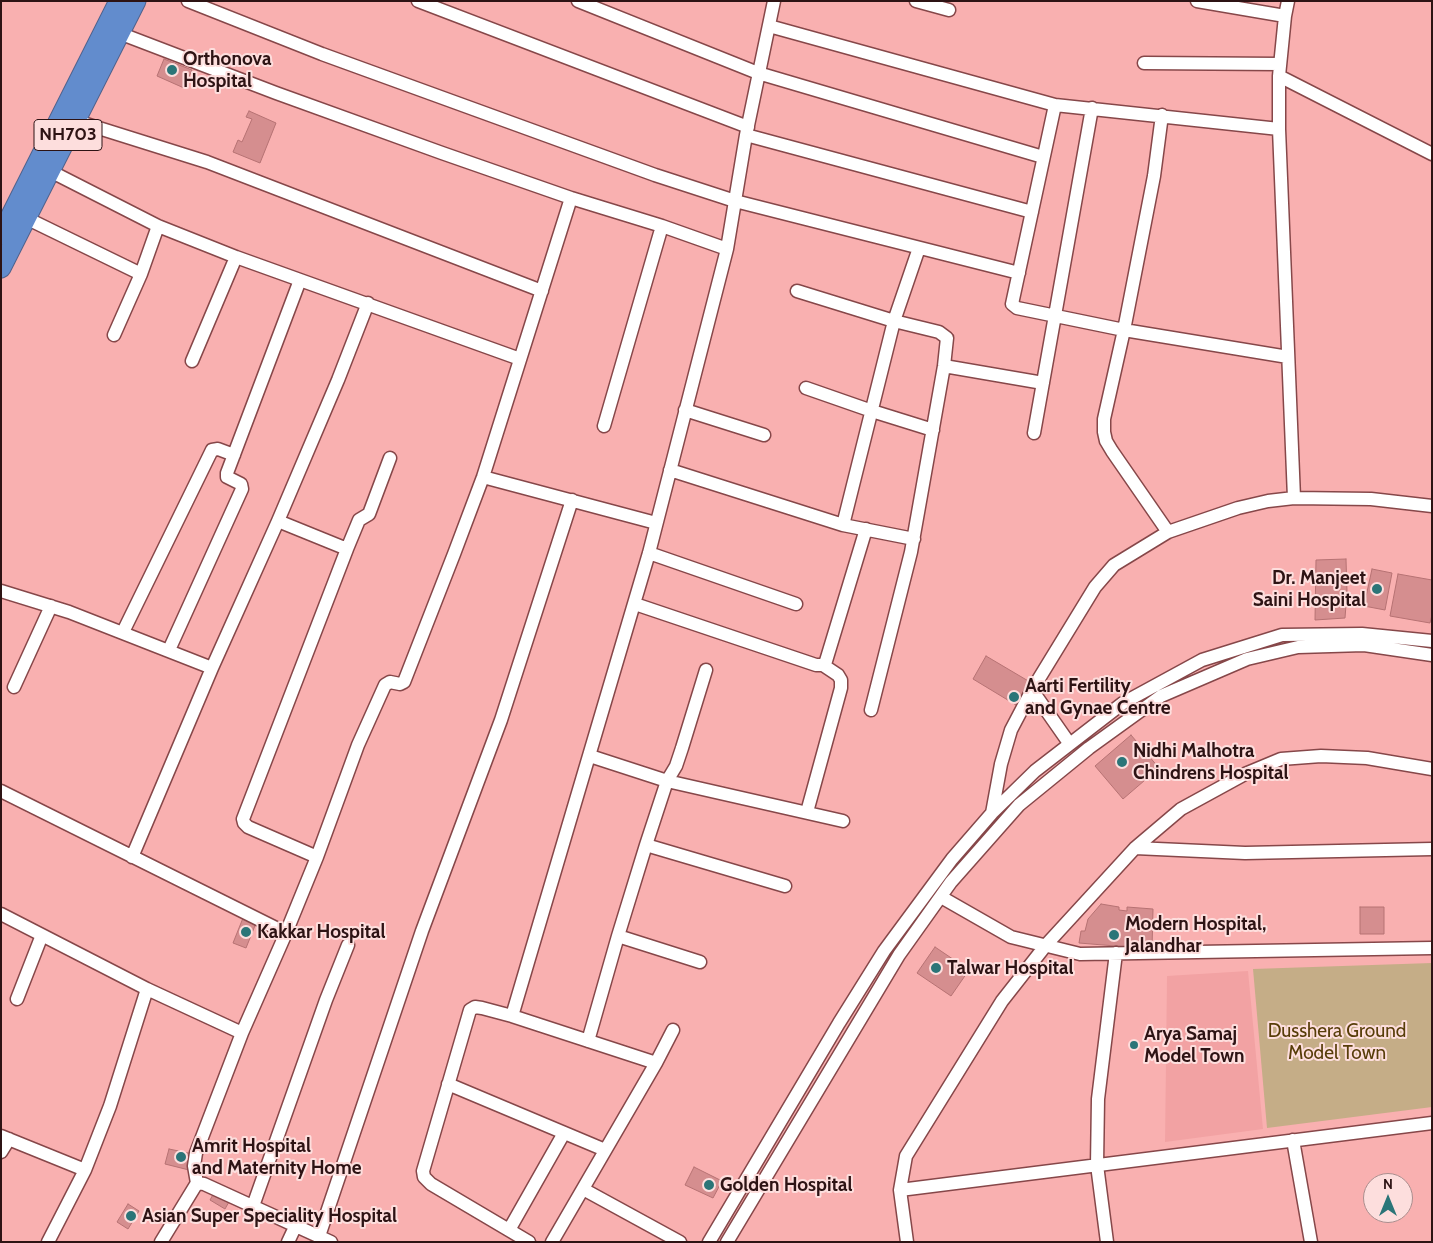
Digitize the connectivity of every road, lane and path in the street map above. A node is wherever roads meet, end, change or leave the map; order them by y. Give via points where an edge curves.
1 (119, 1) edge
2 (136, 1) edge
3 (188, 1) edge
4 (418, 1) edge
5 (578, 1) edge
6 (774, 1) edge
7 (916, 1) edge
8 (1197, 1) edge
9 (1288, 1) edge
10 (949, 10) dead end
11 (1285, 16) junction
12 (769, 26) junction
13 (119, 33) junction
14 (1144, 63) dead end
15 (1279, 70) junction
16 (758, 73) junction
17 (1054, 105) junction
18 (1092, 108) junction
19 (1162, 116) junction
20 (68, 119) junction
21 (1279, 129) junction
22 (747, 131) junction
23 (1432, 154) edge
24 (1043, 157) junction
25 (50, 171) junction
26 (570, 198) junction
27 (735, 201) junction
28 (1032, 212) junction
29 (26, 218) junction
30 (158, 226) junction
31 (662, 226) junction
32 (5, 234) edge
33 (919, 248) junction
34 (727, 249) junction
35 (236, 257) junction
36 (1, 268) edge
37 (1019, 273) junction
38 (141, 274) junction
39 (300, 280) junction
40 (542, 291) junction
41 (797, 291) dead end
42 (368, 303) junction
43 (1054, 316) junction
44 (894, 321) junction
45 (1124, 330) junction
46 (114, 335) dead end
47 (1288, 357) junction
48 (520, 359) junction
49 (192, 361) dead end
50 (944, 366) junction
51 (1043, 384) junction
52 (806, 388) dead end
53 (685, 410) junction
54 (872, 411) junction
55 (604, 426) dead end
56 (933, 430) junction
57 (1034, 433) dead end
58 (764, 435) dead end
59 (234, 455) junction
60 (390, 458) dead end
61 (670, 470) junction
62 (483, 476) junction
63 (1294, 498) junction
64 (572, 500) junction
65 (1432, 506) edge
66 (278, 521) junction
67 (656, 523) junction
68 (843, 525) junction
69 (866, 529) junction
70 (1168, 532) junction
71 (914, 539) junction
72 (347, 549) junction
73 (649, 553) junction
74 (1, 590) edge
75 (635, 604) junction
76 (796, 604) dead end
77 (51, 606) junction
78 (123, 632) junction
79 (1432, 641) edge
80 (169, 650) junction
81 (1432, 655) edge
82 (823, 665) junction
83 (212, 668) junction
84 (706, 670) dead end
85 (14, 687) dead end
86 (1032, 690) junction
87 (871, 710) dead end
88 (1069, 743) junction
89 (590, 756) junction
90 (1432, 769) edge
91 (668, 781) junction
92 (1, 791) edge
93 (807, 812) junction
94 (992, 813) junction
95 (843, 821) dead end
96 (646, 845) junction
97 (1135, 848) junction
98 (1432, 849) edge
99 (317, 857) junction
100 (132, 858) junction
101 (785, 886) dead end
102 (940, 897) junction
103 (1, 914) edge
104 (286, 933) junction
105 (42, 935) junction
106 (618, 936) junction
107 (348, 946) dead end
108 (1046, 946) junction
109 (1432, 948) edge
110 (1116, 953) junction
111 (700, 962) dead end
112 (148, 989) junction
113 (17, 999) dead end
114 (512, 1016) junction
115 (673, 1030) dead end
116 (242, 1033) junction
117 (588, 1041) junction
118 (656, 1063) junction
119 (448, 1084) junction
120 (1432, 1123) edge
121 (564, 1133) junction
122 (5, 1137) edge
123 (1293, 1140) junction
124 (605, 1150) junction
125 (1, 1152) edge
126 (1097, 1165) junction
127 (85, 1170) junction
128 (197, 1183) junction
129 (583, 1189) junction
130 (900, 1190) junction
131 (254, 1206) junction
132 (296, 1225) junction
133 (509, 1230) junction
134 (319, 1236) junction
135 (48, 1242) edge
136 (161, 1242) edge
137 (288, 1242) edge
138 (331, 1242) edge
139 (529, 1242) edge
140 (552, 1242) edge
141 (680, 1242) edge
142 (709, 1242) edge
143 (727, 1242) edge
144 (907, 1242) edge
145 (1107, 1242) edge
146 (1312, 1242) edge

1 - 20 highway, NH703
2 - 13 highway, NH703
3 - 27 street via 444,99
4 - 22 street
5 - 16 street
6 - 12 street
7 - 10 street
8 - 11 street
9 - 11 street
11 - 15 street
12 - 16 street
12 - 17 street
13 - 20 highway, NH703
13 - 26 street via 285,97
14 - 15 street
15 - 21 street
15 - 23 street
16 - 22 street
16 - 24 street
17 - 18 street
17 - 24 street
18 - 19 street
18 - 43 street
19 - 21 street
19 - 45 street via 1154,176
20 - 25 highway, NH703
20 - 32 highway, NH703
20 - 40 street via 231,171
21 - 47 street
22 - 27 street
22 - 28 street
24 - 28 street
25 - 29 highway, NH703
25 - 30 street
26 - 31 street
26 - 40 street
27 - 33 street
27 - 34 street
28 - 37 street
29 - 32 highway, NH703
29 - 38 street
30 - 35 street
30 - 38 street
31 - 34 street
31 - 55 street
32 - 36 highway, NH703
33 - 37 street
33 - 44 street
34 - 53 street
35 - 39 street
35 - 49 street
37 - 43 street via 1012,304
38 - 46 street
39 - 42 street
39 - 59 street
40 - 48 street
41 - 44 street
42 - 48 street
42 - 66 street
43 - 45 street
43 - 51 street
44 - 50 street via 944,335 948,343
44 - 54 street
45 - 47 street
45 - 70 street via 1104,419 1104,432 1106,441
47 - 63 street
48 - 62 street
50 - 51 street
50 - 56 street
51 - 57 street
52 - 54 street
53 - 58 street
53 - 61 street
54 - 56 street
54 - 68 street
56 - 71 street
59 - 78 street via 218,448 212,450
59 - 80 street via 227,477 241,484 242,489
60 - 72 street via 369,514 359,520
61 - 67 street
61 - 68 street
62 - 64 street
62 - 99 street via 404,682 385,684 358,745
63 - 65 street via 1371,499
63 - 70 street via 1238,508
64 - 67 street
64 - 134 street via 501,720 422,931
66 - 72 street
66 - 83 street
67 - 73 street
68 - 69 street
69 - 71 street
69 - 82 street
70 - 86 street via 1114,565 1096,587
71 - 87 street
72 - 99 street via 243,819 248,828
73 - 75 street
73 - 76 street
74 - 77 street
75 - 82 street
75 - 89 street
77 - 78 street
77 - 85 street
78 - 80 street
79 - 88 street via 1362,634 1282,635 1202,660 1123,703
80 - 83 street
81 - 102 street via 1364,646 1298,647 1247,659 1161,696 1089,748 1019,805
82 - 93 street via 838,675 841,688
83 - 100 street
84 - 91 street via 676,766
86 - 88 street
86 - 94 street via 1011,730
88 - 94 street
89 - 91 street
89 - 114 street
90 - 97 street via 1367,758 1321,756 1281,759 1245,774 1181,809
91 - 93 street
91 - 96 street
92 - 100 street
93 - 95 street
94 - 142 street via 952,859 884,950
96 - 101 street
96 - 106 street
97 - 98 street via 1246,853
97 - 108 street
99 - 104 street
100 - 104 street
102 - 108 street via 1011,937
102 - 143 street via 894,963
103 - 105 street
104 - 116 street
105 - 112 street
105 - 113 street
106 - 111 street
106 - 117 street
107 - 131 street via 319,1018
108 - 110 street via 1080,954
108 - 130 street via 1002,1001 906,1156
109 - 110 street
110 - 126 street via 1098,1098
112 - 116 street
112 - 127 street via 110,1106
114 - 117 street
114 - 119 street via 482,1008 470,1010
115 - 118 street
116 - 128 street via 196,1153
117 - 118 street
118 - 124 street
119 - 121 street
119 - 133 street via 424,1177
120 - 123 street
121 - 124 street
121 - 133 street
122 - 125 street
122 - 127 street
123 - 126 street
123 - 146 street
124 - 129 street
126 - 130 street
126 - 145 street
127 - 135 street
128 - 131 street
128 - 136 street
129 - 140 street
129 - 141 street
130 - 144 street
131 - 132 street
132 - 134 street
132 - 137 street
133 - 139 street
134 - 138 street

